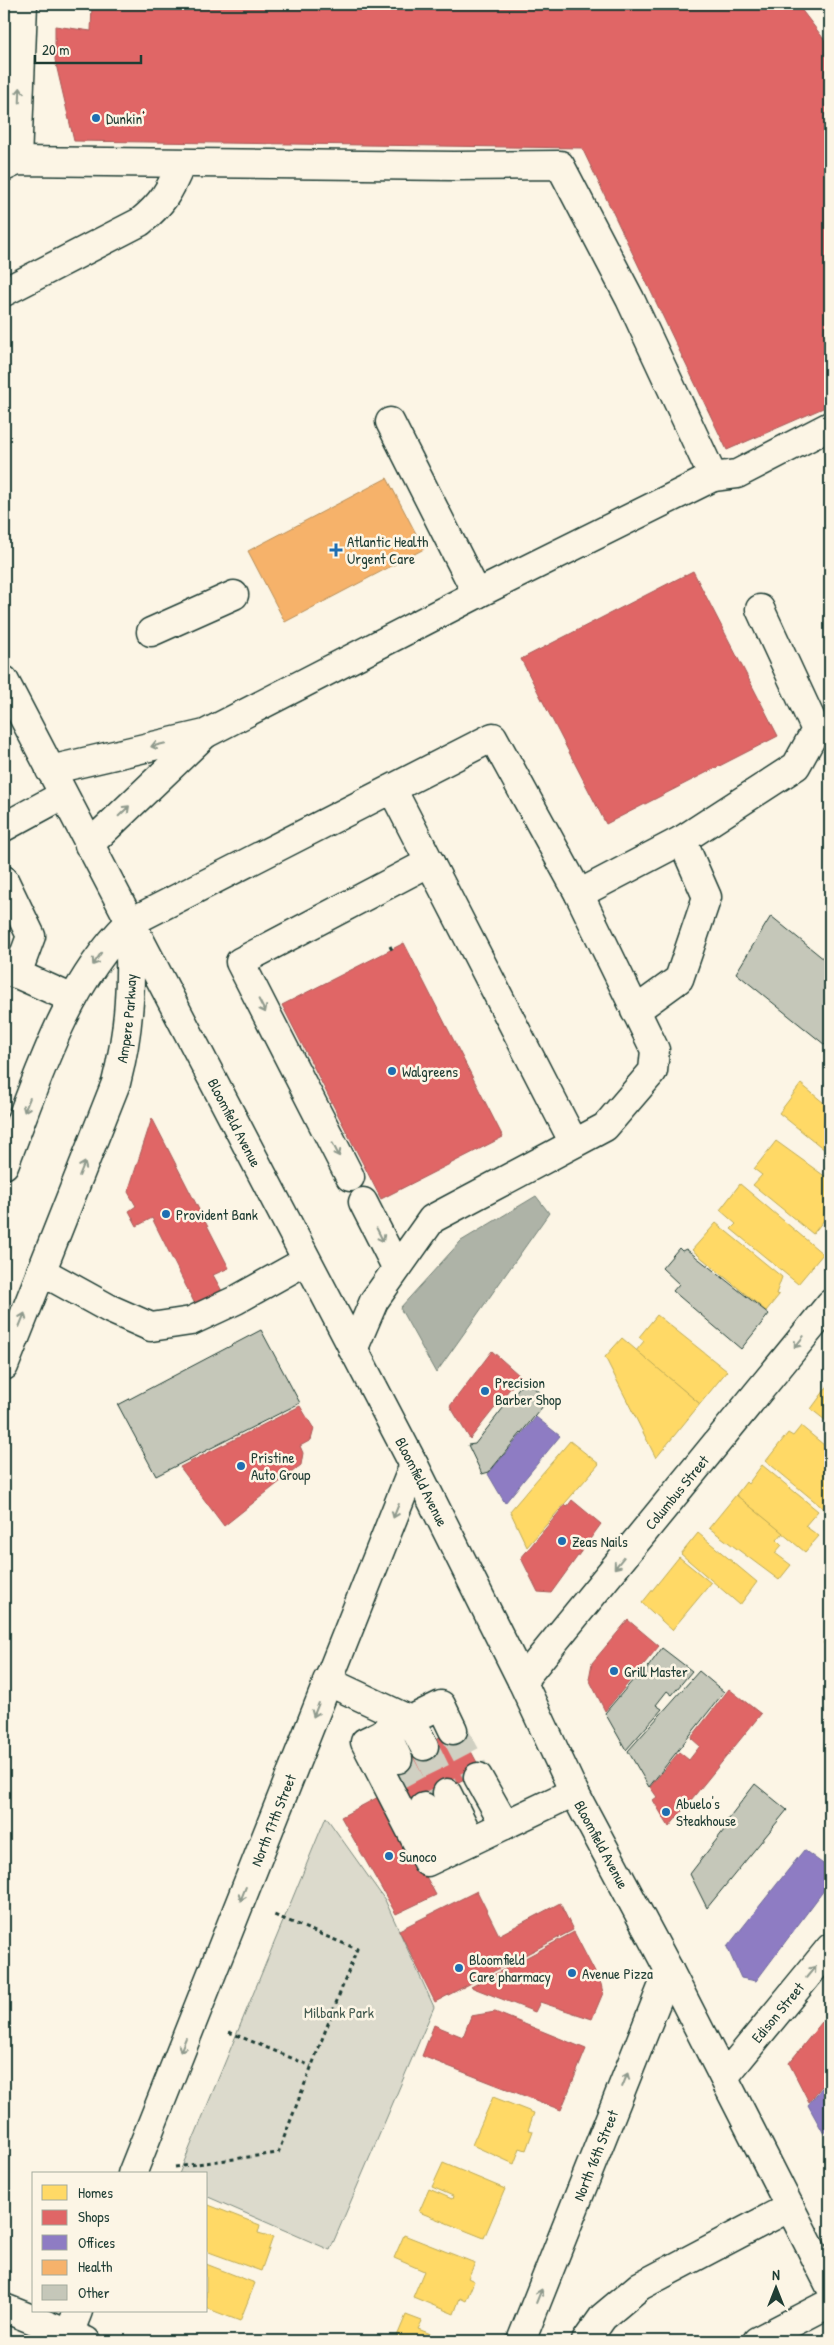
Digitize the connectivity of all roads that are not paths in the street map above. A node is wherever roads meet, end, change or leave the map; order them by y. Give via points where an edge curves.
1 (23, 4) edge
2 (10, 164) edge
3 (181, 164) junction
4 (4, 292) edge
5 (390, 422) dead end
6 (830, 426) edge
7 (713, 477) junction
8 (477, 594) junction
9 (234, 595) dead end
10 (760, 609) dead end
11 (151, 632) dead end
12 (4, 680) edge
13 (205, 734) junction
14 (50, 770) junction
15 (392, 789) junction
16 (63, 795) junction
17 (4, 827) edge
18 (682, 840) junction
19 (89, 845) junction
20 (430, 862) junction
21 (4, 880) edge
22 (579, 894) junction
23 (129, 923) junction
24 (4, 948) edge
25 (10, 973) edge
26 (73, 999) junction
27 (635, 1011) junction
28 (574, 1143) junction
29 (4, 1165) edge
30 (350, 1178) dead end
31 (363, 1202) dead end
32 (306, 1261) junction
33 (396, 1267) junction
34 (41, 1271) junction
35 (830, 1304) edge
36 (353, 1350) junction
37 (4, 1366) edge
38 (414, 1465) junction
39 (328, 1681) junction
40 (522, 1681) junction
41 (410, 1720) junction
42 (453, 1730) tunnel mouth
43 (385, 1731) junction
44 (424, 1746) tunnel mouth
45 (398, 1759) tunnel mouth
46 (478, 1777) tunnel mouth
47 (574, 1792) junction
48 (447, 1793) tunnel mouth
49 (424, 1807) tunnel mouth
50 (505, 1825) junction
51 (471, 1841) junction
52 (447, 1852) junction
53 (830, 1948) edge
54 (669, 1970) junction
55 (724, 2077) junction
56 (133, 2172) edge
57 (790, 2207) junction
58 (830, 2286) edge
59 (830, 2303) edge
60 (4, 2308) edge
61 (75, 2332) edge
62 (521, 2341) edge
63 (586, 2341) edge
64 (757, 2341) edge

2 -> 1 street
2 - 3 street
3 - 4 street via 170,190 158,207 140,222
3 - 7 street via 560,165 630,299
5 - 8 street
6 - 7 street via 737,474
7 - 8 street
8 - 13 street
9 - 11 street
10 - 18 street via 816,730 796,766
12 - 14 street, Bloomfield Avenue
13 -> 14 street
19 -> 13 street
14 - 16 street, Bloomfield Avenue
15 - 20 street
15 - 22 street via 493,737
15 - 23 street
16 - 17 street
16 - 19 street, Bloomfield Avenue
18 - 22 street
18 - 27 street via 707,897 680,979
19 - 23 street, Bloomfield Avenue
20 - 28 street
20 -> 30 street via 240,962
21 - 25 street via 32,936
22 - 27 street
23 -> 26 street via 100,954
23 - 32 street, Bloomfield Avenue
34 -> 23 street, Ampere Parkway via 116,1082 123,1055 131,1002
24 - 25 street
25 - 26 street
26 -> 29 street via 53,1040
27 - 28 street via 655,1050 652,1071 604,1127
28 - 33 street via 432,1219
31 -> 33 street
32 - 34 street via 191,1321 151,1327 110,1309
32 - 36 street, Bloomfield Avenue
33 - 36 street via 374,1301
37 -> 34 street, Ampere Parkway
35 -> 40 street, Columbus Street
36 - 38 street, Bloomfield Avenue
38 -> 39 street, North 17th Street
38 - 40 street, Bloomfield Avenue
39 - 41 street
39 -> 56 street, North 17th Street
40 - 47 street, Bloomfield Avenue
41 - 42 street via 441,1705
41 - 43 street
41 - 44 street
43 - 45 street
43 - 52 street via 365,1742 426,1862
46 - 50 street
47 - 50 street
47 - 54 street, Bloomfield Avenue
48 - 51 street
49 - 52 street
50 - 51 street
51 - 52 street
55 -> 53 street, Edison Street
54 - 55 street, Bloomfield Avenue
62 -> 54 street, North 16th Street
55 - 57 street, Bloomfield Avenue
57 - 58 street, Bloomfield Avenue
57 - 63 street via 640,2286 603,2316
59 - 64 street
60 - 61 street

